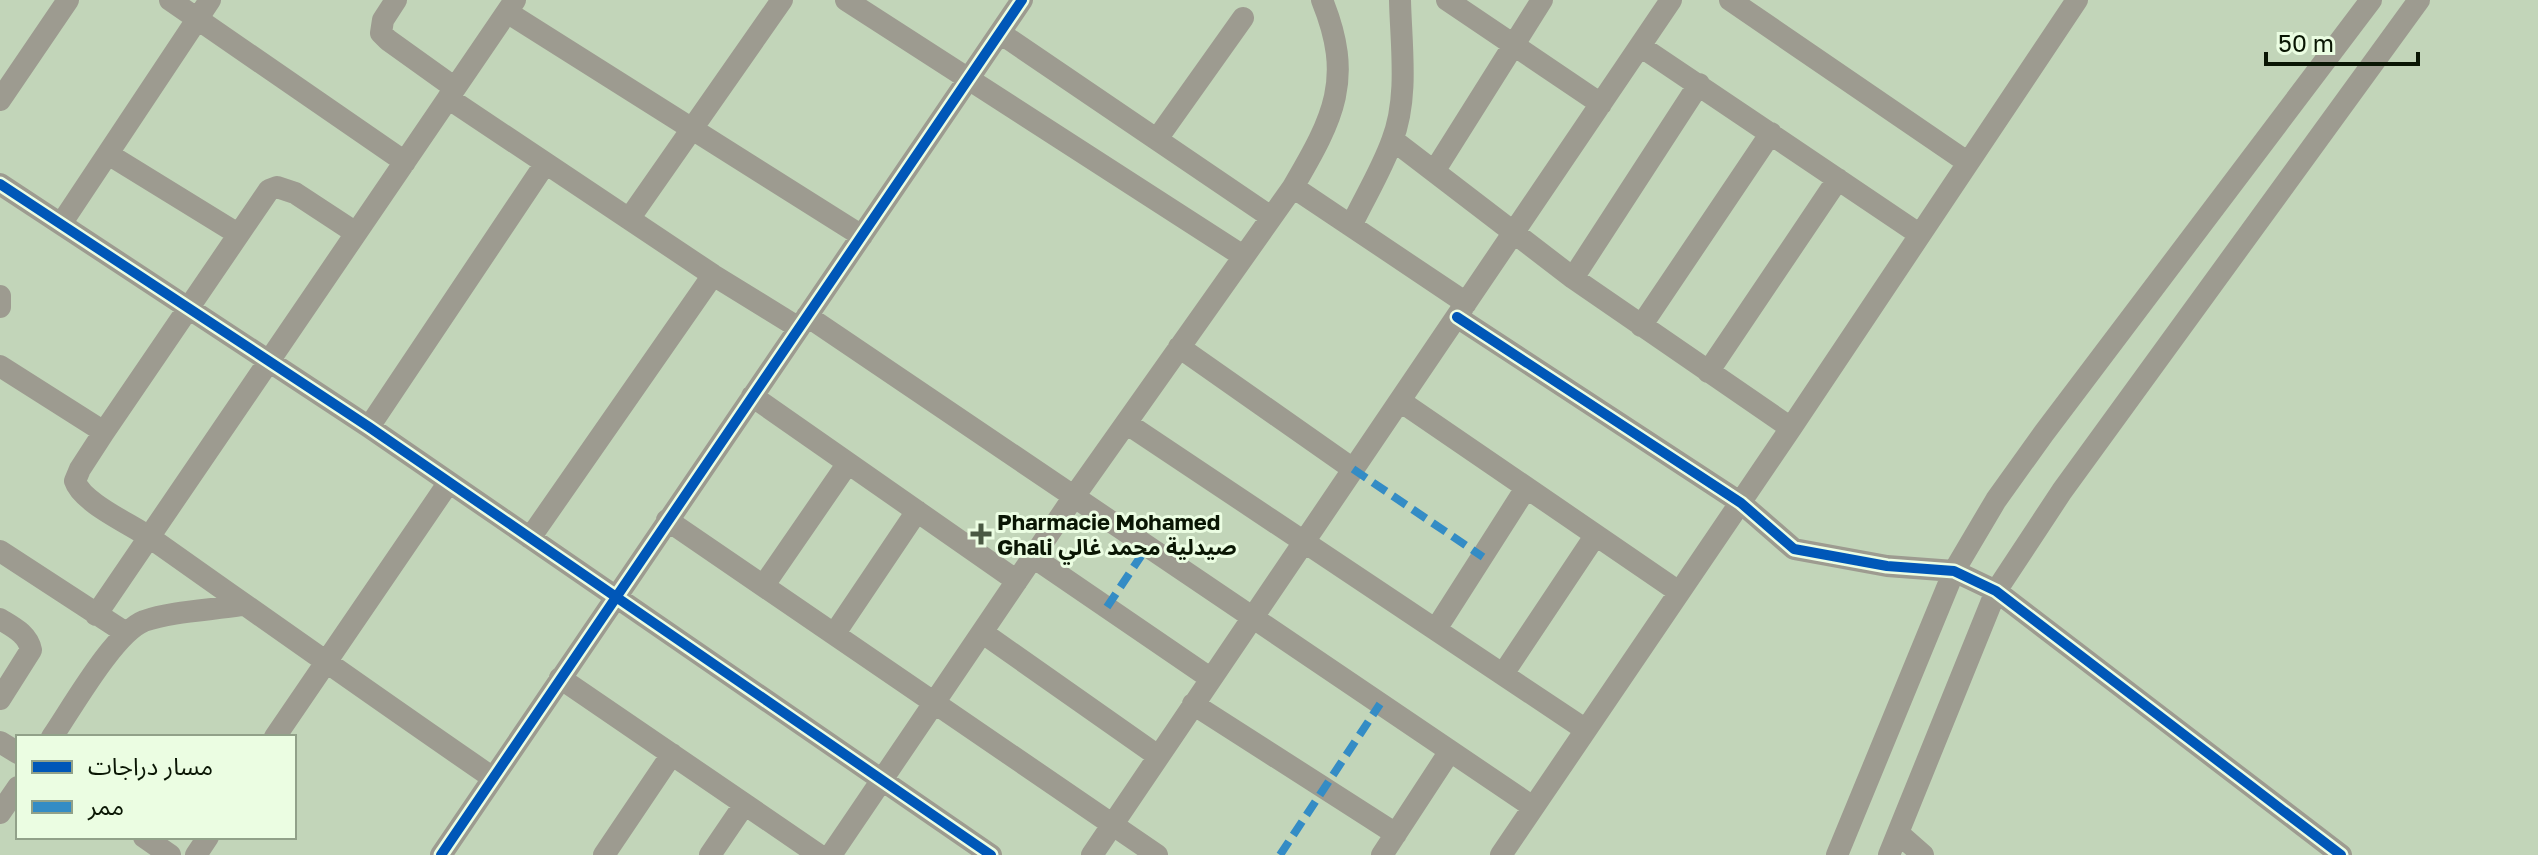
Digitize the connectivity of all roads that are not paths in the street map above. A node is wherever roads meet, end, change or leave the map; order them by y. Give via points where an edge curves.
1 (68, 0) edge
2 (170, 0) edge
3 (210, 0) edge
4 (396, 0) edge
5 (782, 0) edge
6 (846, 0) edge
7 (1022, 0) edge
8 (1322, 0) edge
9 (1400, 0) edge
10 (1447, 0) edge
11 (1542, 0) edge
12 (1671, 0) edge
13 (1730, 0) edge
14 (2077, 0) edge
15 (2371, 0) edge
16 (2419, 0) edge
17 (511, 6) edge
18 (1243, 18) dead end
19 (197, 19) junction
20 (1000, 33) junction
21 (1513, 45) junction
22 (1640, 46) junction
23 (969, 79) junction
24 (1699, 84) junction
25 (452, 93) junction
26 (0, 100) edge
27 (1601, 104) junction
28 (693, 129) junction
29 (1771, 133) junction
30 (1157, 139) junction
31 (1393, 140) junction
32 (108, 154) junction
33 (405, 162) junction
34 (1967, 162) junction
35 (545, 164) junction
36 (1435, 170) junction
37 (1838, 179) junction
38 (0, 184) edge
39 (1293, 187) junction
40 (1271, 217) junction
41 (629, 219) junction
42 (61, 224) junction
43 (1352, 224) junction
44 (1515, 232) junction
45 (356, 233) junction
46 (238, 234) junction
47 (1919, 234) junction
48 (862, 236) junction
49 (1243, 256) junction
50 (713, 275) junction
51 (1573, 278) junction
52 (0, 296) edge
53 (0, 307) edge
54 (190, 307) junction
55 (1462, 310) junction
56 (803, 322) junction
57 (1641, 326) junction
58 (1179, 347) junction
59 (270, 360) junction
60 (0, 366) edge
61 (1708, 372) junction
62 (752, 396) junction
63 (1400, 401) junction
64 (1126, 423) junction
65 (369, 427) junction
66 (1791, 428) junction
67 (104, 432) junction
68 (848, 463) junction
69 (1353, 469) junction
70 (449, 482) junction
71 (1526, 488) junction
72 (1073, 498) junction
73 (1741, 503) junction
74 (917, 511) junction
75 (667, 520) junction
76 (1595, 536) junction
77 (149, 537) junction
78 (530, 538) junction
79 (1303, 541) junction
80 (0, 551) edge
81 (1033, 557) junction
82 (1954, 571) junction
83 (1017, 581) junction
84 (764, 585) junction
85 (1996, 591) junction
86 (1679, 592) junction
87 (614, 597) junction
88 (242, 605) junction
89 (96, 615) junction
90 (1251, 617) junction
91 (0, 619) edge
92 (1436, 629) junction
93 (126, 633) junction
94 (835, 633) junction
95 (983, 633) junction
96 (325, 663) junction
97 (1503, 674) junction
98 (560, 678) junction
99 (1210, 678) junction
100 (0, 699) edge
101 (935, 702) junction
102 (1193, 704) junction
103 (1586, 730) junction
104 (53, 735) edge
105 (276, 735) edge
106 (1450, 751) junction
107 (672, 754) junction
108 (1158, 756) junction
109 (493, 778) junction
110 (883, 781) junction
111 (16, 790) edge
112 (744, 805) junction
113 (1533, 807) junction
114 (0, 813) edge
115 (1112, 825) junction
116 (1898, 833) junction
117 (1396, 834) junction
118 (147, 839) edge
119 (167, 854) edge
120 (441, 855) edge
121 (604, 855) edge
122 (710, 855) edge
123 (819, 855) edge
124 (831, 855) edge
125 (991, 855) edge
126 (1092, 855) edge
127 (1157, 855) edge
128 (1382, 855) edge
129 (1501, 855) edge
130 (1837, 855) edge
131 (1889, 855) edge
132 (1923, 855) edge
133 (2341, 855) edge

1 - 26 street
2 - 19 street
3 - 19 street
4 - 25 street via 381,33
5 - 28 street
6 - 23 street
7 - 20 street
8 - 39 street via 1339,54 1338,83 1332,115
9 - 31 street via 1402,89
10 - 21 street
11 - 21 street
12 - 22 street
13 - 34 street
14 - 34 street
15 - 82 street via 2044,433
16 - 85 street via 2062,491
17 - 25 street
17 - 28 street
18 - 30 street
19 - 32 street
19 - 33 street
20 - 23 street
20 - 30 street
21 - 27 street
21 - 36 street
22 - 24 street
22 - 27 street
23 - 48 street
23 - 49 street
24 - 29 street
24 - 51 street
25 - 33 street
25 - 35 street
27 - 44 street
28 - 41 street
28 - 48 street
29 - 37 street
29 - 57 street
30 - 40 street
31 - 36 street
31 - 43 street
32 - 42 street
32 - 46 street
33 - 45 street
34 - 47 street
35 - 41 street
35 - 65 street
36 - 44 street
37 - 47 street
37 - 61 street
38 - 42 street
39 - 40 street
39 - 43 street
40 - 49 street
41 - 50 street
42 - 54 street
43 - 55 street
44 - 51 street
44 - 55 street
45 - 46 street via 277,187 263,197
45 - 59 street
46 - 54 street
47 - 66 street
48 - 56 street
49 - 58 street
50 - 56 street
50 - 78 street
51 - 57 street
52 - 53 street
54 - 59 street
54 - 67 street
55 - 63 street
55 - 73 street
56 - 62 street
56 - 72 street
57 - 61 street
58 - 64 street
58 - 69 street
59 - 65 street
59 - 77 street
60 - 67 street
61 - 66 street
62 - 68 street
62 - 75 street
63 - 69 street
63 - 71 street
64 - 72 street
64 - 79 street
65 - 70 street
66 - 73 street
67 - 77 street via 77,474 77,489
68 - 74 street
68 - 84 street
69 - 79 street
70 - 78 street
70 - 96 street
71 - 76 street
71 - 92 street
72 - 81 street
72 - 90 street
73 - 82 street via 1794,549 1887,566
73 - 86 street
74 - 83 street
74 - 94 street
75 - 84 street
75 - 87 street
76 - 86 street
76 - 97 street
77 - 88 street
77 - 89 street
78 - 87 street
79 - 90 street
79 - 92 street
80 - 89 street
81 - 83 street
81 - 99 street
82 - 85 street
82 - 130 street
83 - 95 street
84 - 94 street
85 - 116 street
85 - 133 street
86 - 103 street
87 - 98 street
87 - 110 street
88 - 93 street via 155,618
88 - 96 street
89 - 93 street
90 - 99 street
90 - 106 street
91 - 100 street via 24,636 31,650
92 - 97 street
93 - 104 street
94 - 101 street
95 - 101 street
95 - 108 street
96 - 105 street
96 - 109 street
97 - 103 street
98 - 107 street
98 - 109 street
99 - 102 street
101 - 110 street
101 - 115 street
102 - 108 street
102 - 117 street
103 - 113 street
106 - 113 street
106 - 117 street
107 - 112 street
107 - 121 street
108 - 115 street
109 - 120 street
110 - 124 street
110 - 125 street
111 - 114 street
112 - 122 street
112 - 123 street
113 - 129 street
115 - 126 street
115 - 127 street
116 - 131 street
116 - 132 street
117 - 128 street
118 - 119 street

